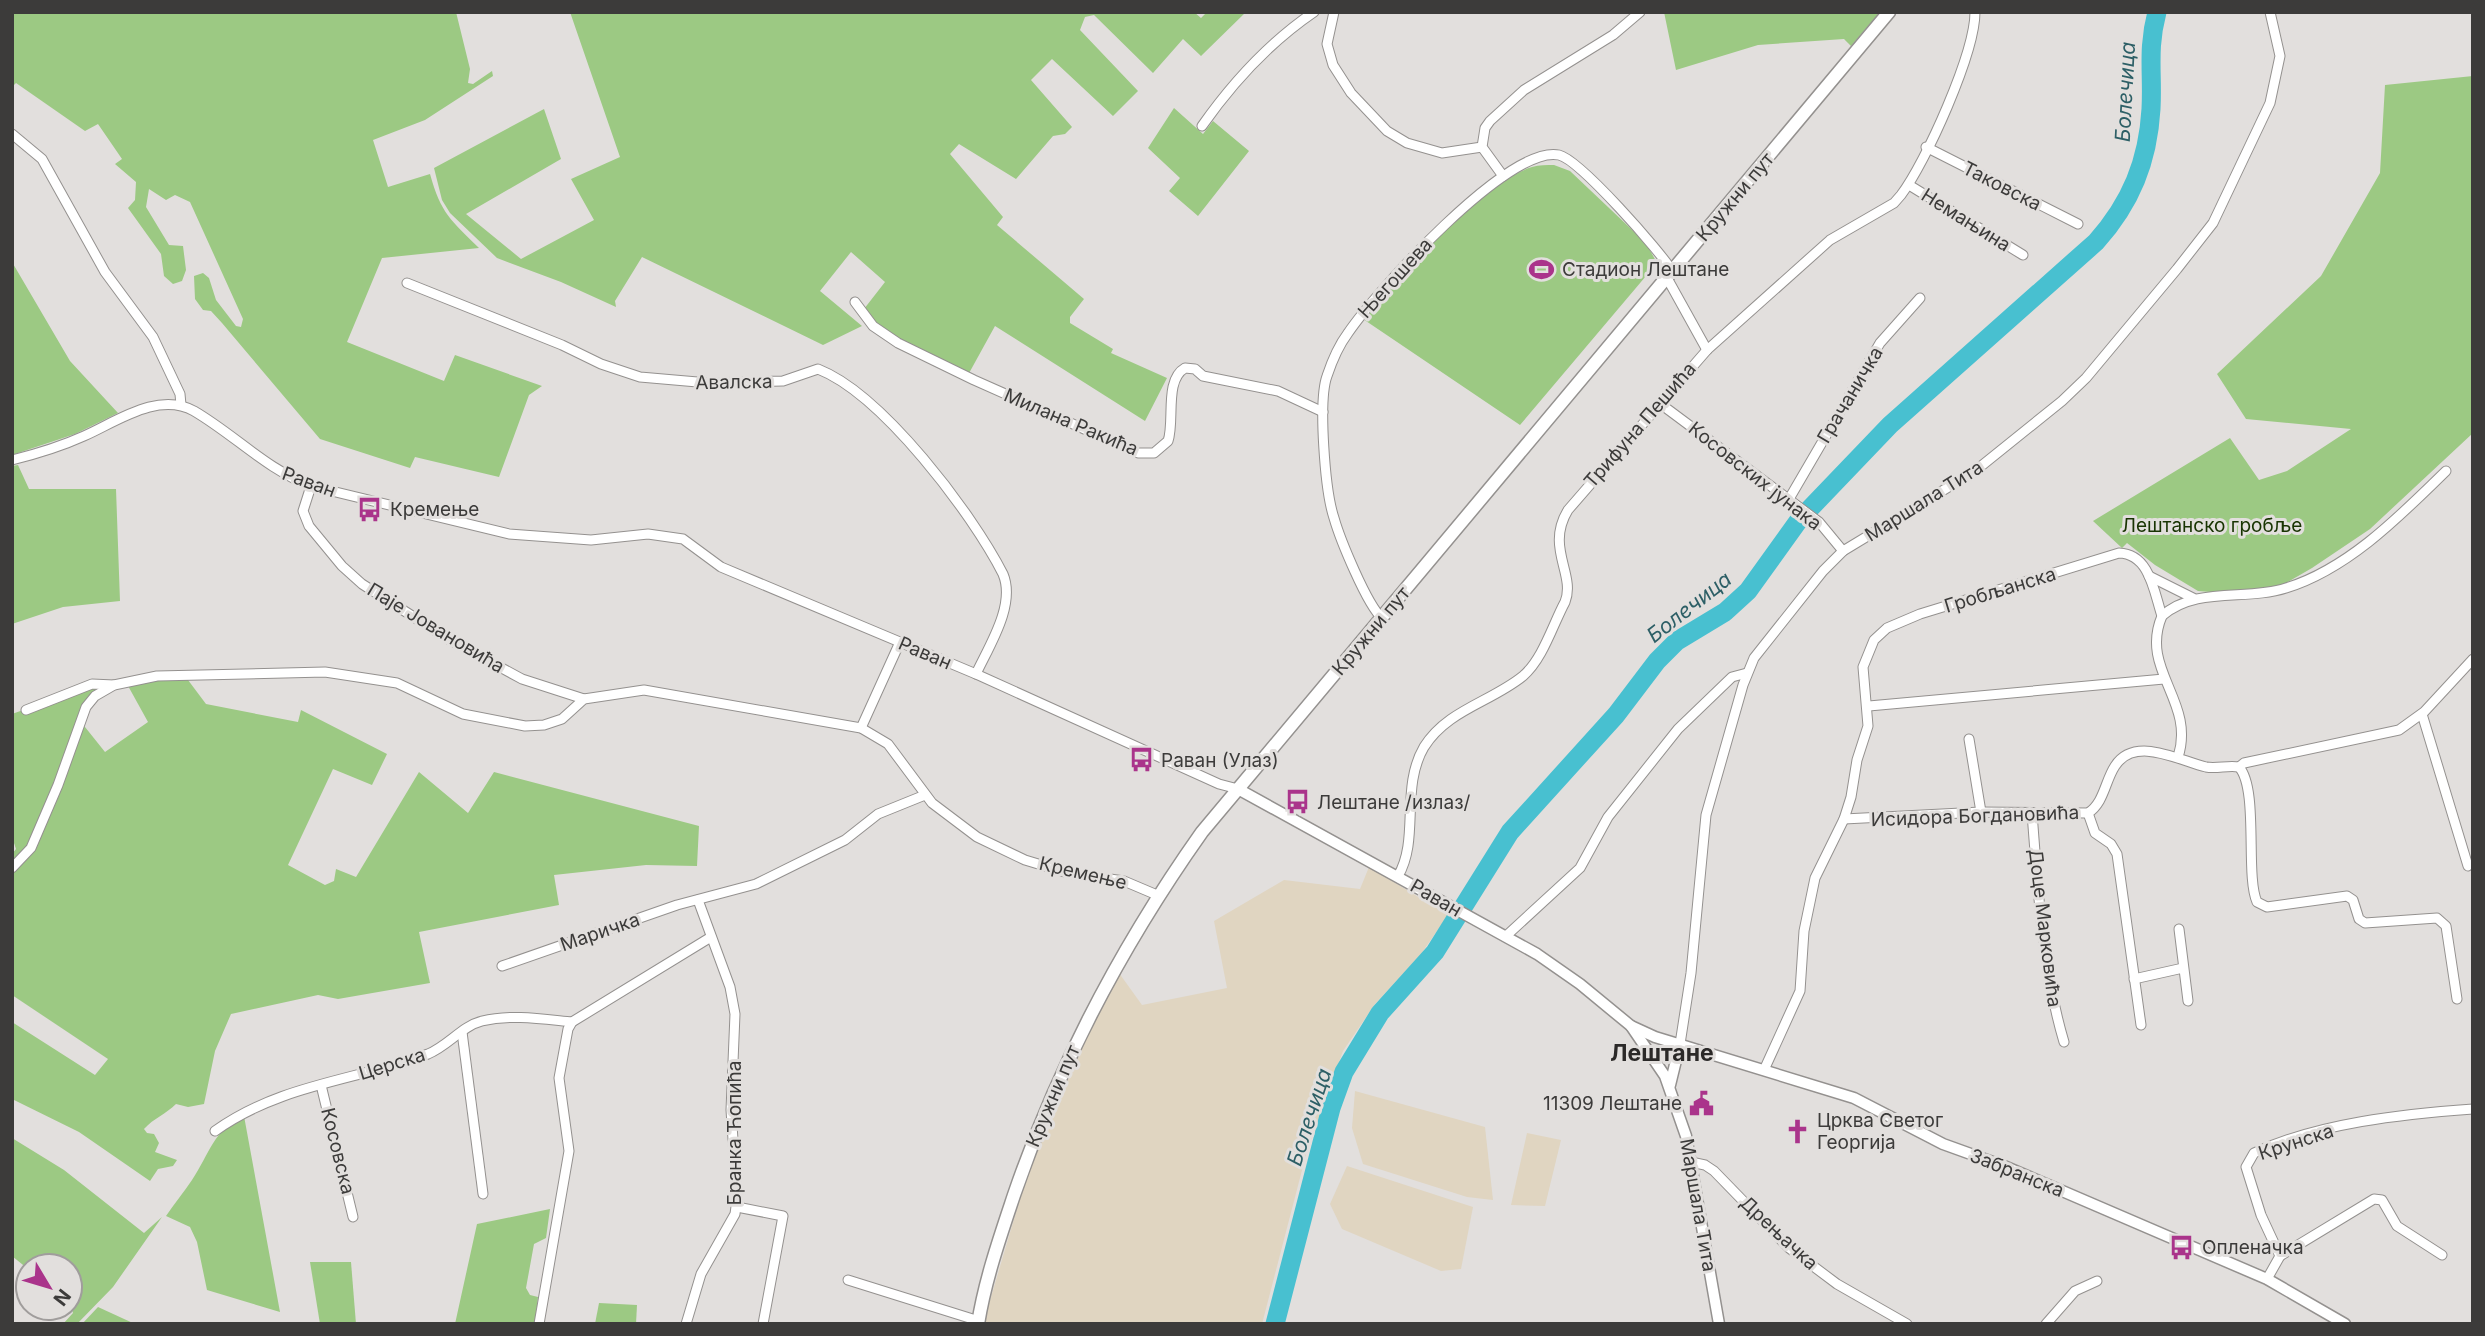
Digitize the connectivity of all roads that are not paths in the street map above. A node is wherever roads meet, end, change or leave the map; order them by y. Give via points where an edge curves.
1 (1314, 12) edge
2 (1334, 12) edge
3 (1640, 12) edge
4 (1889, 12) edge
5 (1975, 12) edge
6 (2270, 12) edge
7 (1202, 126) dead end
8 (12, 134) edge
9 (1482, 147) junction
10 (1926, 147) junction
11 (1503, 176) junction
12 (1909, 185) junction
13 (2078, 224) dead end
14 (2023, 255) dead end
15 (1670, 275) junction
16 (407, 283) dead end
17 (1920, 298) dead end
18 (856, 302) dead end
19 (1707, 350) junction
20 (181, 405) junction
21 (1662, 405) junction
22 (1323, 412) junction
23 (12, 460) edge
24 (2445, 471) dead end
25 (310, 486) junction
26 (1789, 499) junction
27 (1843, 551) junction
28 (2149, 576) junction
29 (2193, 598) junction
30 (2162, 615) junction
31 (1382, 618) junction
32 (900, 642) junction
33 (2473, 659) edge
34 (1747, 673) junction
35 (976, 674) junction
36 (2164, 679) junction
37 (114, 685) junction
38 (584, 699) junction
39 (1869, 706) junction
40 (26, 710) dead end
41 (2422, 714) junction
42 (861, 728) junction
43 (1969, 739) dead end
44 (2178, 757) junction
45 (2239, 767) junction
46 (1238, 789) junction
47 (925, 795) junction
48 (1981, 812) junction
49 (2032, 813) junction
50 (2088, 813) junction
51 (1844, 819) junction
52 (2468, 866) dead end
53 (12, 868) edge
54 (1398, 876) junction
55 (1157, 895) junction
56 (698, 900) junction
57 (2179, 929) dead end
58 (1506, 936) junction
59 (711, 937) junction
60 (502, 966) dead end
61 (2183, 968) junction
62 (2134, 979) junction
63 (2458, 999) dead end
64 (2188, 1001) dead end
65 (572, 1022) junction
66 (2141, 1025) dead end
67 (1630, 1026) junction
68 (462, 1032) junction
69 (2064, 1042) dead end
70 (1680, 1044) junction
71 (1764, 1070) junction
72 (321, 1085) junction
73 (1670, 1088) junction
74 (2473, 1109) edge
75 (215, 1132) dead end
76 (1691, 1162) junction
77 (483, 1194) dead end
78 (737, 1208) junction
79 (353, 1217) dead end
80 (2442, 1255) dead end
81 (2280, 1256) junction
82 (2267, 1279) junction
83 (848, 1280) dead end
84 (2097, 1281) dead end
85 (979, 1322) edge
86 (2048, 1323) edge
87 (539, 1324) edge
88 (687, 1324) edge
89 (763, 1324) edge
90 (1719, 1324) edge
91 (1906, 1324) edge
92 (2345, 1324) edge

1 - 7 street via 1252,64
2 - 9 street via 1327,44 1333,65 1351,93 1388,131 1407,143 1442,153
3 - 9 street via 1614,35 1524,90 1490,121
4 - 15 main road, Кружни пут
5 - 10 street, Трифуна Пешића via 1961,72
6 - 27 street, Маршала Тита via 2280,56 2270,103 2213,223 2177,269 2062,401 1975,471
8 - 20 street via 43,159 105,272 153,337
9 - 11 street
10 - 12 street, Трифуна Пешића
10 - 13 street, Таковска
11 - 15 street, Његошева via 1551,155 1565,158 1653,244
11 - 22 street, Његошева via 1411,257 1358,318 1326,378
12 - 14 street, Немањина
12 - 19 street, Трифуна Пешића via 1894,203 1811,255
15 - 19 street, Његошева
15 - 31 main road, Кружни пут
16 - 35 street, Авалска via 601,365 640,376 709,383 783,381 818,369 831,374 901,433 934,472 1001,570 1007,589 1004,607
17 - 26 street, Грачаничка via 1873,354
18 - 22 street, Милана Ракића via 873,327 898,343 1138,453 1154,453 1168,441 1174,385 1185,368 1278,391
19 - 21 street, Трифуна Пешића
20 - 23 street via 138,411 82,437
20 - 25 street, Раван via 286,477
21 - 26 street, Косовских јунака
21 - 54 street, Трифуна Пешића via 1579,495 1563,519 1559,543 1567,597 1529,670 1447,721 1415,763 1406,862
22 - 31 street, Његошева via 1334,517 1371,604
24 - 29 street via 2362,546 2317,576 2285,589 2248,596
25 - 32 street, Раван via 509,534 591,540 648,534 683,539 721,567
25 - 38 street, Паје Јовановића via 303,511 309,526 362,584 450,640 523,679
26 - 27 street, Косовских јунака via 1813,517
27 - 34 street, Маршала Тита via 1770,637
28 - 29 street
28 - 30 street, Гробљанска
28 - 39 street, Гробљанска via 2138,559 2119,553 1887,628 1864,659
29 - 30 street
30 - 36 street, Гробљанска via 2156,651
31 - 46 main road, Кружни пут
32 - 35 street, Раван
32 - 42 street
33 - 41 street, Исидора Богдановића
34 - 58 street via 1732,677 1678,729 1608,817 1580,868
34 - 70 street, Маршала Тита via 1706,815
35 - 46 street, Раван
36 - 39 street
36 - 44 street, Гробљанска via 2183,724
37 - 38 street via 192,673 325,672 397,684 463,714 525,726 562,719
37 - 40 street via 92,684
37 - 53 street via 86,707 30,848
38 - 42 street, Кремење via 644,690
39 - 51 street, Гробљанска
41 - 45 street, Исидора Богдановића via 2399,730
41 - 52 street
42 - 47 street, Кремење via 895,752
43 - 48 street
44 - 45 street, Исидора Богдановића via 2205,766
44 - 50 street, Исидора Богдановића via 2142,752 2123,757
45 - 63 street via 2251,826 2257,902 2267,907 2347,896 2365,923 2437,918 2446,926
46 - 54 street, Раван
46 - 55 main road, Кружни пут
47 - 55 street, Кремење via 957,824 1015,856 1068,873 1124,881
47 - 56 street, Маричка via 878,814 809,860 756,884
48 - 49 street, Исидора Богдановића
48 - 51 street, Исидора Богдановића
49 - 50 street, Исидора Богдановића
49 - 69 street, Доце Марковића via 2039,903
50 - 62 street via 2095,833 2117,854
51 - 71 street, Гробљанска via 1815,878 1804,931 1801,985
54 - 58 street, Раван
55 - 85 main road, Кружни пут via 1095,1002 1043,1115 1004,1224
56 - 59 street, Бранка Ћопића
56 - 60 street, Маричка
57 - 61 street
58 - 67 street, Раван via 1580,984
59 - 65 street
59 - 78 street, Бранка Ћопића via 735,1014 731,1110
61 - 62 street
61 - 64 street
62 - 66 street
65 - 68 street, Церска via 502,1017 470,1025
65 - 87 street via 559,1078 568,1160
67 - 70 street, Раван
67 - 73 street, Раван
68 - 72 street, Церска via 429,1053
68 - 77 street
70 - 71 street, Забранска
70 - 73 street
71 - 82 street, Забранска via 1854,1098 1943,1144
72 - 75 street, Церска via 276,1096
72 - 79 street, Косовска
73 - 76 street, Маршала Тита
74 - 81 street, Крунска via 2391,1116 2253,1153 2246,1167
76 - 90 street, Маршала Тита
76 - 91 street, Дрењачка via 1714,1171 1812,1266
78 - 88 street, Бранка Ћопића via 701,1274
78 - 89 street via 783,1216
80 - 81 street via 2397,1226 2382,1200 2374,1199
81 - 82 street
82 - 92 street, Забранска
83 - 85 street
84 - 86 street via 2079,1288

